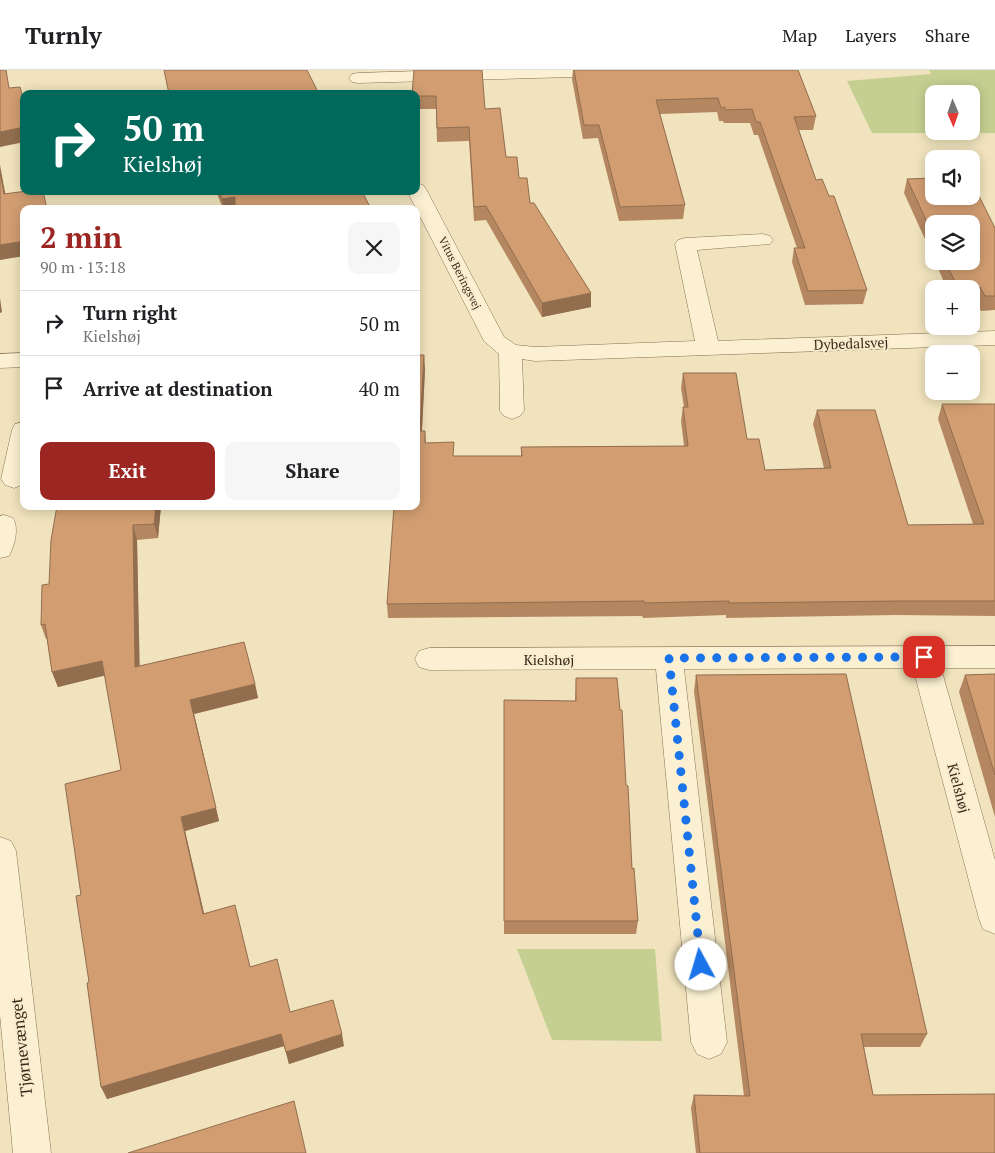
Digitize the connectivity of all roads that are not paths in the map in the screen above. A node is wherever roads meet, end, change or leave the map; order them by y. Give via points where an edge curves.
1 (643, 70) edge
2 (359, 80) edge
3 (419, 195) edge
4 (763, 240) dead end
5 (995, 338) edge
6 (708, 348) junction
7 (510, 351) junction
8 (0, 360) edge
9 (20, 360) edge
10 (512, 411) dead end
11 (20, 450) edge
12 (14, 479) dead end
13 (924, 657) junction
14 (995, 657) edge
15 (669, 658) junction
16 (429, 659) dead end
17 (0, 851) edge
18 (995, 919) edge
19 (709, 1042) dead end
20 (32, 1153) edge

1 - 2 street
3 - 7 street, Vitus Beringsvej via 495,341
4 - 6 street via 685,244
5 - 6 street, Dybedalsvej
6 - 7 street, Dybedalsvej via 535,354
7 - 10 street
8 - 9 street
11 - 12 street
13 - 14 street, Kielshøj
13 - 15 street, Kielshøj
13 - 18 street, Kielshøj
15 - 16 street, Kielshøj
15 - 19 street
17 - 20 street, Tjørnevænget

